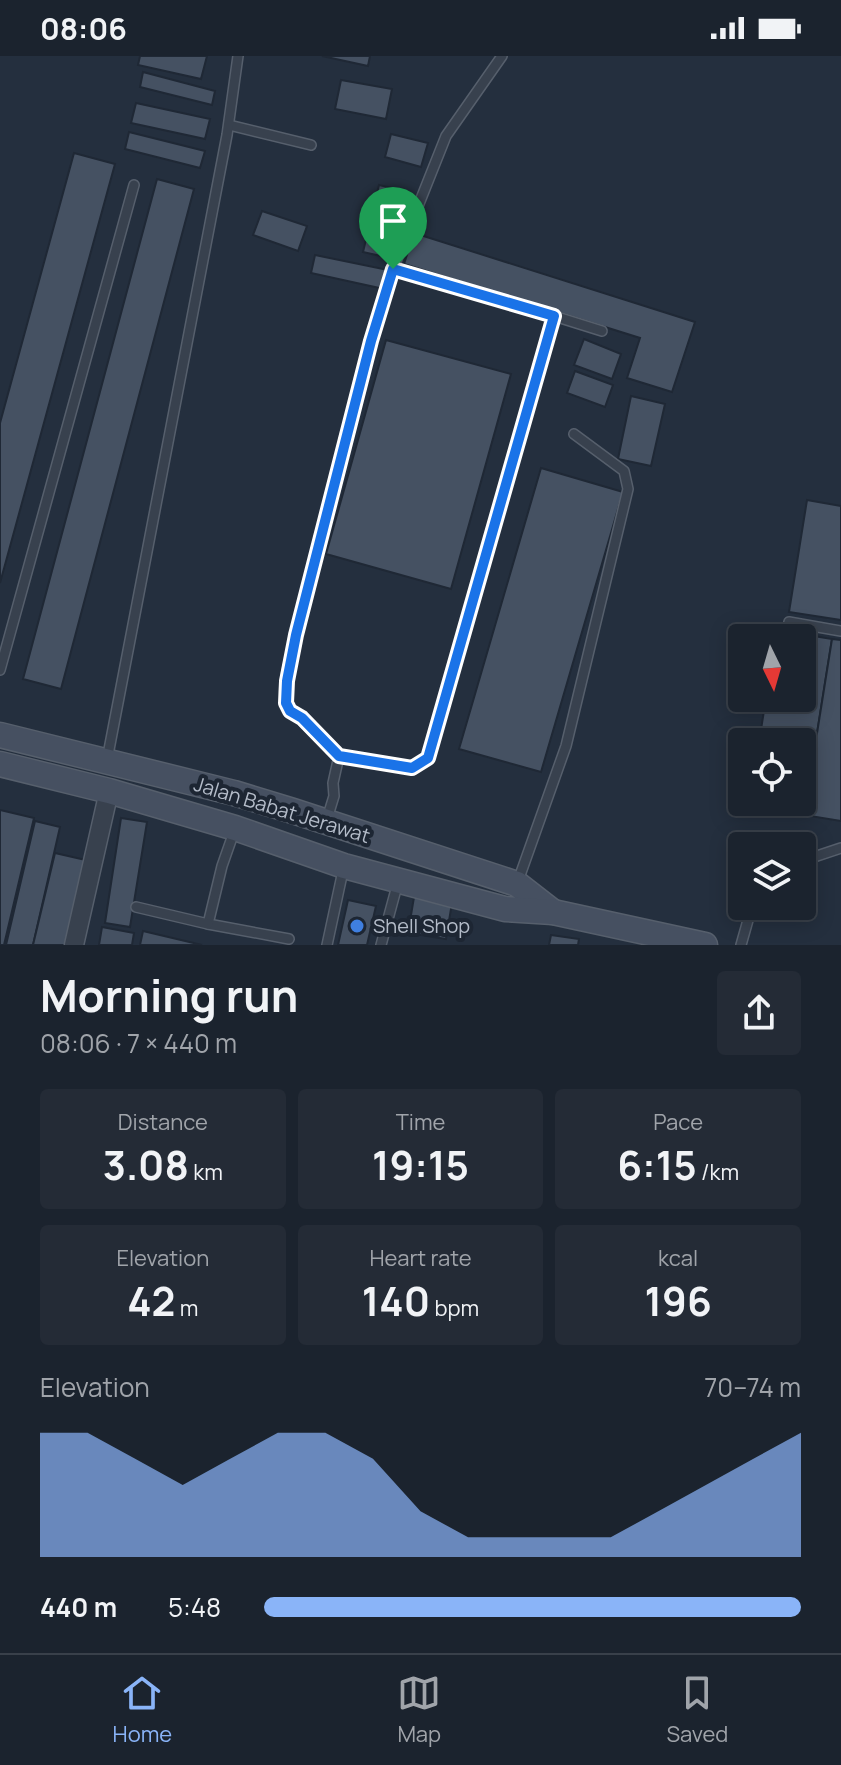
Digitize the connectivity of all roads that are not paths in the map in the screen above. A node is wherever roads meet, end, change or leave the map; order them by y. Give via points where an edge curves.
1 (238, 56) edge
2 (502, 56) edge
3 (229, 125) junction
4 (311, 145) dead end
5 (134, 185) dead end
6 (393, 269) junction
7 (554, 316) junction
8 (602, 331) dead end
9 (574, 434) dead end
10 (789, 622) dead end
11 (841, 631) edge
12 (0, 670) edge
13 (0, 735) edge
14 (109, 752) junction
15 (339, 756) junction
16 (0, 764) edge
17 (109, 791) junction
18 (327, 818) junction
19 (235, 828) junction
20 (841, 848) edge
21 (816, 856) edge
22 (344, 866) junction
23 (521, 875) junction
24 (399, 878) junction
25 (136, 907) dead end
26 (553, 912) junction
27 (749, 920) edge
28 (208, 924) junction
29 (289, 939) dead end
30 (664, 941) edge
31 (74, 945) edge
32 (327, 945) edge
33 (381, 945) edge
34 (705, 945) edge
35 (741, 945) edge

1 - 3 lane
2 - 6 lane via 446,136
3 - 4 lane
3 - 14 lane
5 - 12 lane
6 - 7 lane
6 - 15 lane via 287,681 290,711
7 - 8 lane
7 - 15 lane via 428,758 412,768
9 - 23 lane via 624,471 628,489 566,746
10 - 11 lane
13 - 14 main road, Jalan Babat Jerawat
14 - 18 main road, Jalan Babat Jerawat
15 - 18 lane
16 - 17 main road, Jalan Babat Jerawat
17 - 19 main road, Jalan Babat Jerawat
17 - 31 street
18 - 23 main road, Jalan Babat Jerawat
19 - 22 main road, Jalan Babat Jerawat
19 - 28 lane
20 - 21 lane
22 - 24 main road, Jalan Babat Jerawat
22 - 32 lane
23 - 26 main road, Jalan Babat Jerawat
24 - 26 main road, Jalan Babat Jerawat via 505,909
24 - 33 lane
25 - 28 lane
26 - 30 main road, Jalan Babat Jerawat
27 - 35 lane
28 - 29 lane
30 - 34 main road, Jalan Babat Jerawat

